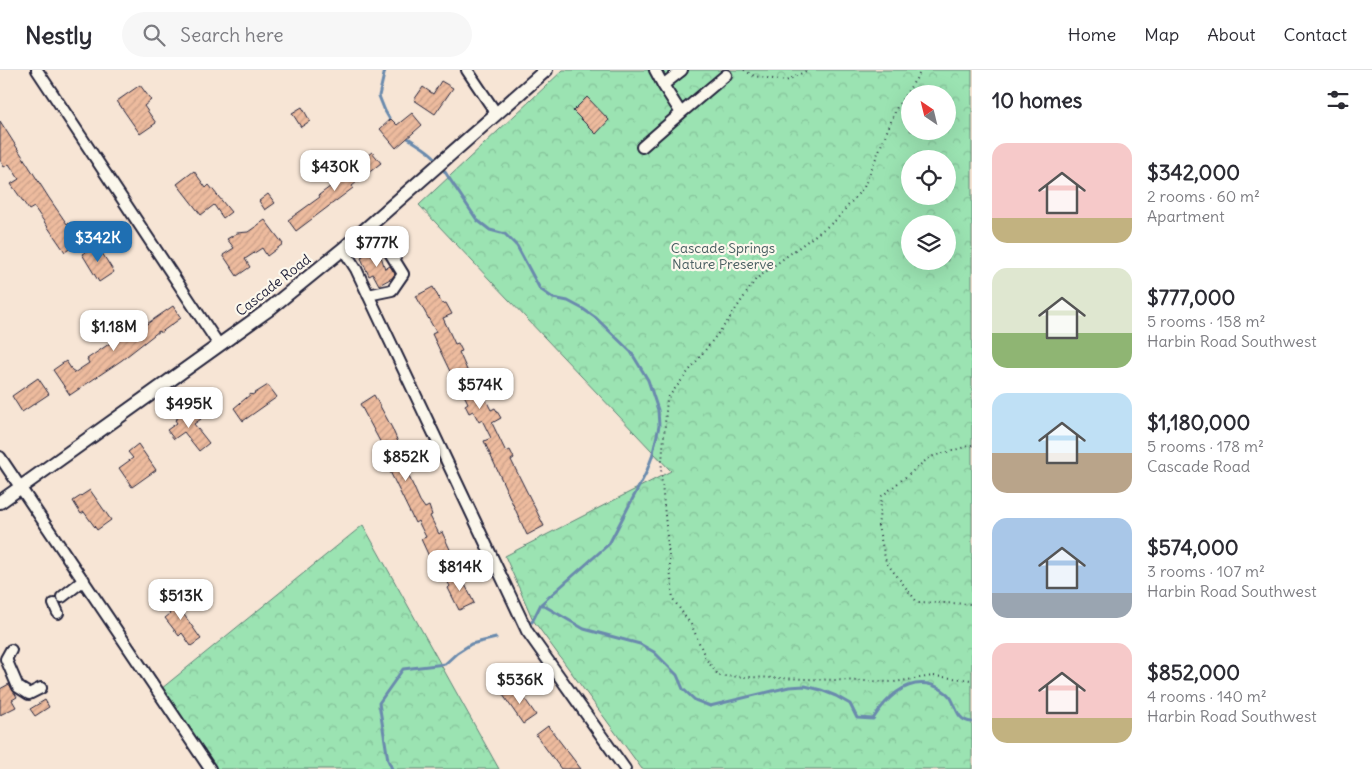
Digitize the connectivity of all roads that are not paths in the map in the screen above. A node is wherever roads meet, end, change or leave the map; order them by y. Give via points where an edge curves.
1 (37, 70) edge
2 (467, 70) edge
3 (546, 70) edge
4 (655, 70) edge
5 (682, 70) edge
6 (726, 75) dead end
7 (664, 85) junction
8 (496, 113) junction
9 (681, 113) junction
10 (642, 147) dead end
11 (364, 230) junction
12 (343, 249) junction
13 (368, 295) junction
14 (219, 345) junction
15 (0, 457) edge
16 (21, 487) junction
17 (0, 502) edge
18 (84, 580) junction
19 (62, 596) dead end
20 (11, 650) dead end
21 (41, 688) dead end
22 (210, 769) edge
23 (625, 769) edge

1 - 14 street
2 - 8 street
3 - 8 main road, Cascade Road
4 - 7 street
5 - 7 street
6 - 9 street
7 - 9 street
8 - 11 main road, Cascade Road
9 - 10 street
11 - 12 main road, Cascade Road
11 - 13 street via 387,248 403,274 392,290
12 - 13 street
12 - 14 main road, Cascade Road
13 - 23 street via 527,631
14 - 16 main road, Cascade Road
15 - 16 street
16 - 17 main road, Cascade Road
16 - 18 street
18 - 19 street
18 - 22 street
20 - 21 street via 6,659 18,687 29,694

